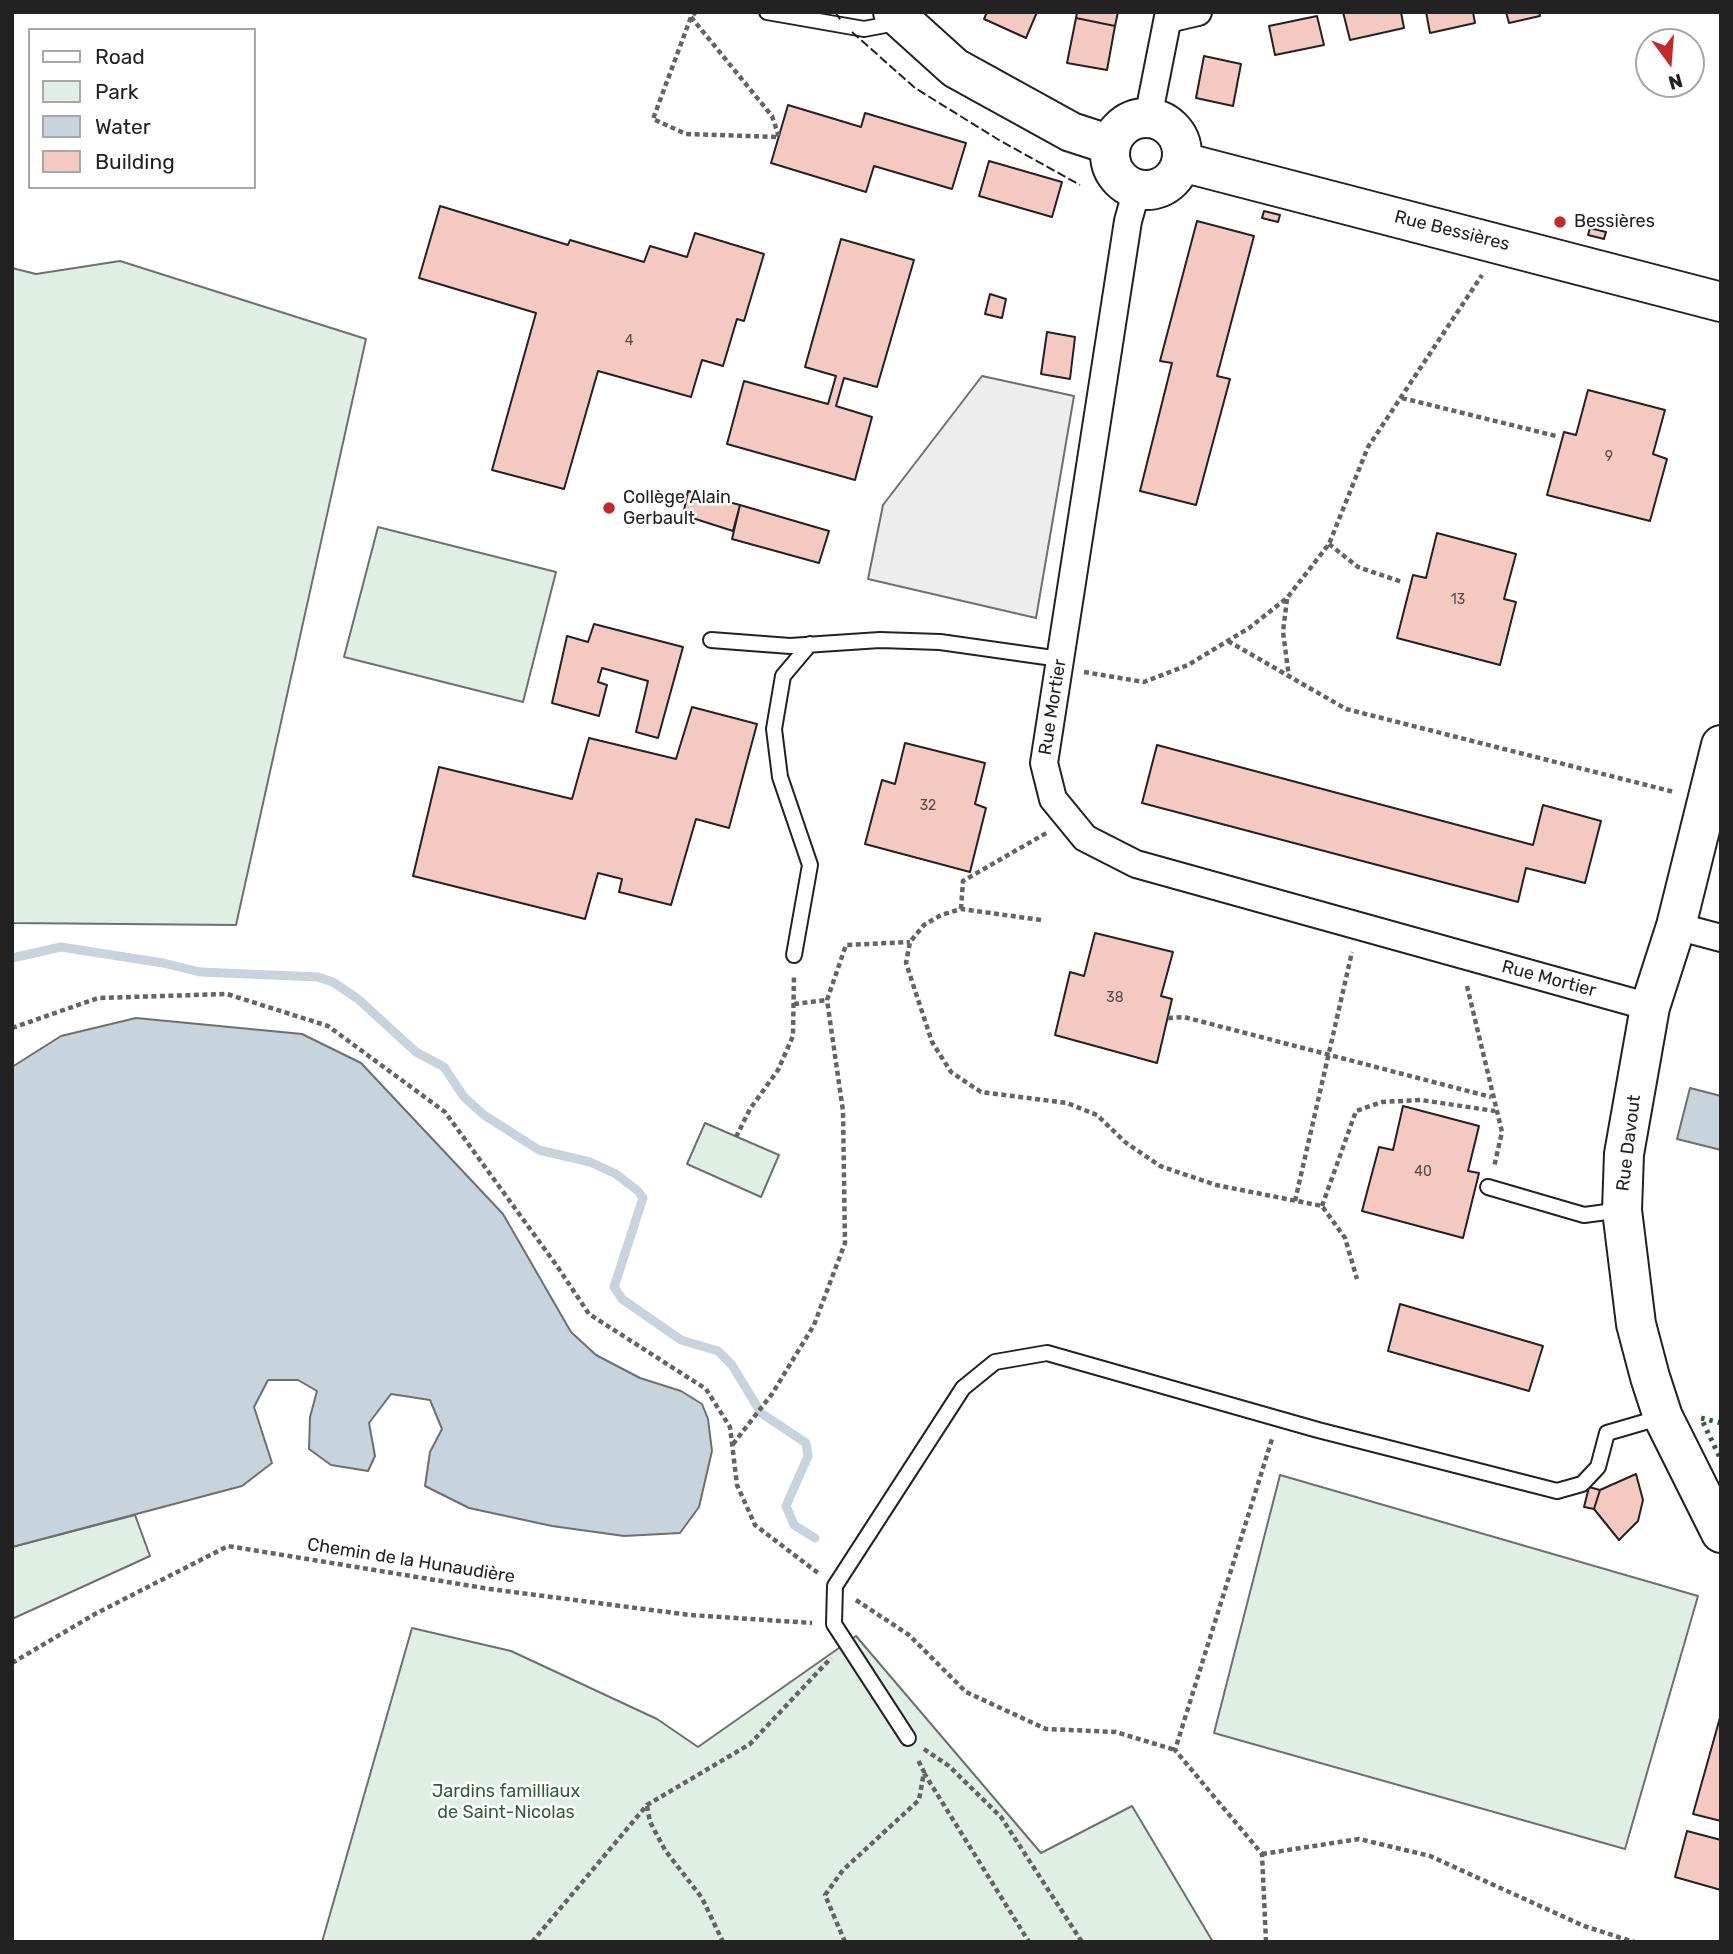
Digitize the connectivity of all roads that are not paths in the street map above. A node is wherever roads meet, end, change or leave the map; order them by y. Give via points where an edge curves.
1 (767, 12) edge
2 (1198, 12) edge
3 (1169, 16) edge
4 (898, 17) edge
5 (1148, 118) junction
6 (1111, 145) junction
7 (1182, 162) junction
8 (1137, 189) junction
9 (1721, 302) edge
10 (711, 640) dead end
11 (810, 644) junction
12 (1059, 663) junction
13 (1721, 745) edge
14 (1676, 926) junction
15 (1721, 938) edge
16 (794, 955) road end
17 (1650, 1007) junction
18 (1488, 1187) road end
19 (1622, 1210) junction
20 (1663, 1417) junction
21 (1721, 1533) edge
22 (908, 1738) road end

1 - 4 lane via 864,29
2 - 3 street
3 - 5 street
4 - 6 street via 955,68 1071,132
5 - 6 street via 1125,125
5 - 7 street via 1171,127 1179,137
6 - 8 street via 1118,177
7 - 8 street via 1178,173 1160,188
7 - 9 street, Rue Bessières
8 - 12 street, Rue Mortier via 1128,221
10 - 11 lane
11 - 12 lane via 940,642
11 - 16 lane via 783,676 774,729 780,777 810,865
12 - 17 street, Rue Mortier via 1044,763 1053,799 1085,838 1136,864
13 - 14 street, Rue Davout
14 - 15 street
14 - 17 street, Rue Davout
17 - 19 street, Rue Davout via 1624,1154
18 - 19 lane via 1584,1215
19 - 20 street, Rue Davout via 1636,1324
20 - 21 street, Rue Davout
20 - 22 lane via 1607,1433 1598,1467 1582,1484 1557,1491 1047,1353 995,1362 963,1388 835,1586 834,1624

